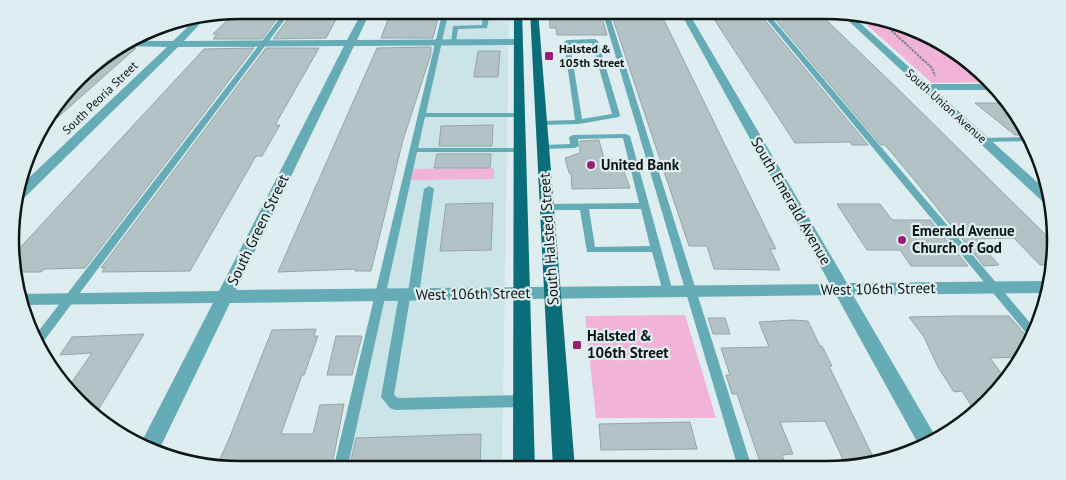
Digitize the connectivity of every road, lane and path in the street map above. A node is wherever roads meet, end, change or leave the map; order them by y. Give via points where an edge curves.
1 (282, 19) edge
2 (362, 19) edge
3 (444, 19) edge
4 (486, 19) edge
5 (518, 19) edge
6 (535, 19) edge
7 (608, 19) edge
8 (688, 19) edge
9 (769, 19) edge
10 (853, 21) edge
11 (197, 23) edge
12 (888, 27) edge
13 (351, 42) junction
14 (438, 42) junction
15 (453, 42) junction
16 (518, 42) junction
17 (536, 42) junction
18 (176, 43) junction
19 (264, 43) junction
20 (138, 44) edge
21 (929, 83) junction
22 (984, 86) edge
23 (422, 115) junction
24 (519, 115) junction
25 (541, 122) junction
26 (579, 122) junction
27 (1023, 139) edge
28 (982, 140) junction
29 (543, 147) junction
30 (414, 150) junction
31 (519, 150) junction
32 (429, 189) dead end
33 (25, 190) edge
34 (1042, 194) edge
35 (646, 206) junction
36 (547, 207) junction
37 (584, 207) junction
38 (656, 249) junction
39 (1042, 287) edge
40 (993, 288) junction
41 (842, 290) junction
42 (691, 291) junction
43 (668, 292) junction
44 (521, 293) junction
45 (553, 293) junction
46 (380, 295) junction
47 (409, 295) junction
48 (224, 297) junction
49 (70, 298) junction
50 (27, 299) edge
51 (1028, 329) edge
52 (41, 336) edge
53 (522, 401) junction
54 (925, 437) edge
55 (152, 442) edge
56 (342, 461) edge
57 (524, 461) edge
58 (564, 461) edge
59 (742, 461) edge

1 - 19 lane
2 - 13 street, South Green Street
3 - 14 lane
4 - 15 lane via 485,27 455,27
5 - 16 main road, South Halsted Street
6 - 17 main road, South Halsted Street
7 - 42 lane
8 - 41 street, South Emerald Avenue
9 - 40 lane
10 - 21 street, South Union Avenue
11 - 18 street, South Peoria Street
12 - 21 path via 932,68 935,73
13 - 14 street
13 - 19 street
13 - 48 street, South Green Street
14 - 15 street
14 - 23 lane
15 - 16 street
16 - 17 main road
16 - 24 main road, South Halsted Street
17 - 25 main road, South Halsted Street
18 - 19 street
18 - 20 street
18 - 33 street, South Peoria Street
19 - 49 lane
21 - 22 street
21 - 28 street, South Union Avenue
23 - 24 lane
23 - 30 lane
24 - 31 main road, South Halsted Street
25 - 26 lane
25 - 29 main road, South Halsted Street
26 - 26 lane via 616,115 595,41 567,42
27 - 28 lane
28 - 34 street, South Union Avenue
29 - 35 lane via 575,146 573,137 626,136
29 - 36 main road, South Halsted Street
30 - 31 lane
30 - 46 lane
31 - 44 main road, South Halsted Street
32 - 47 lane
35 - 37 lane
35 - 38 lane
36 - 37 lane
36 - 45 main road, South Halsted Street
37 - 38 lane via 591,250
38 - 43 lane
39 - 40 street, West 106th Street
40 - 41 street, West 106th Street
40 - 51 lane
41 - 42 street, West 106th Street
41 - 54 street, South Emerald Avenue
42 - 43 street, West 106th Street
42 - 59 lane
43 - 45 street, West 106th Street
44 - 45 street, West 106th Street
44 - 47 street, West 106th Street
44 - 53 main road, South Halsted Street
45 - 58 main road, South Halsted Street
46 - 47 street, West 106th Street
46 - 48 street, West 106th Street
46 - 56 lane
47 - 53 lane via 387,397 395,404
48 - 49 street, West 106th Street
48 - 55 street, South Green Street
49 - 50 street, West 106th Street
49 - 52 lane
53 - 57 main road, South Halsted Street

